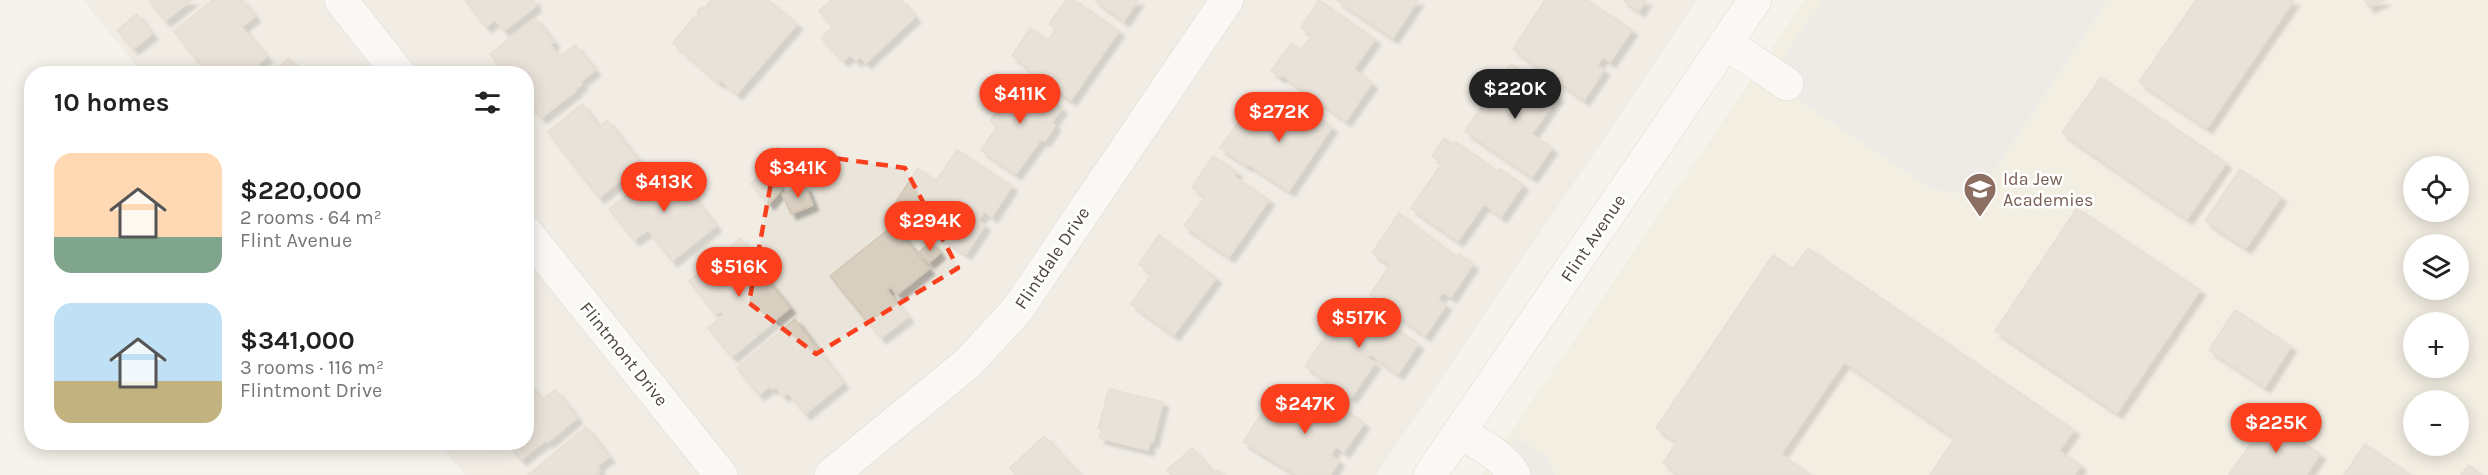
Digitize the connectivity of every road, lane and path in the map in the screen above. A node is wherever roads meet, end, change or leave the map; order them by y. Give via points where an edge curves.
1 (341, 0) edge
2 (1227, 0) edge
3 (1755, 0) edge
4 (1726, 43) junction
5 (393, 66) edge
6 (1787, 84) dead end
7 (534, 242) edge
8 (1460, 432) junction
9 (721, 475) edge
10 (831, 475) edge
11 (1430, 475) edge
12 (1514, 475) edge

1 - 5 street
2 - 10 street, Flintdale Drive via 1017,310 968,363
3 - 4 street, Flint Avenue
4 - 6 street
4 - 8 street, Flint Avenue
7 - 9 street, Flintmont Drive
8 - 11 street, Flint Avenue
8 - 12 street via 1488,450

